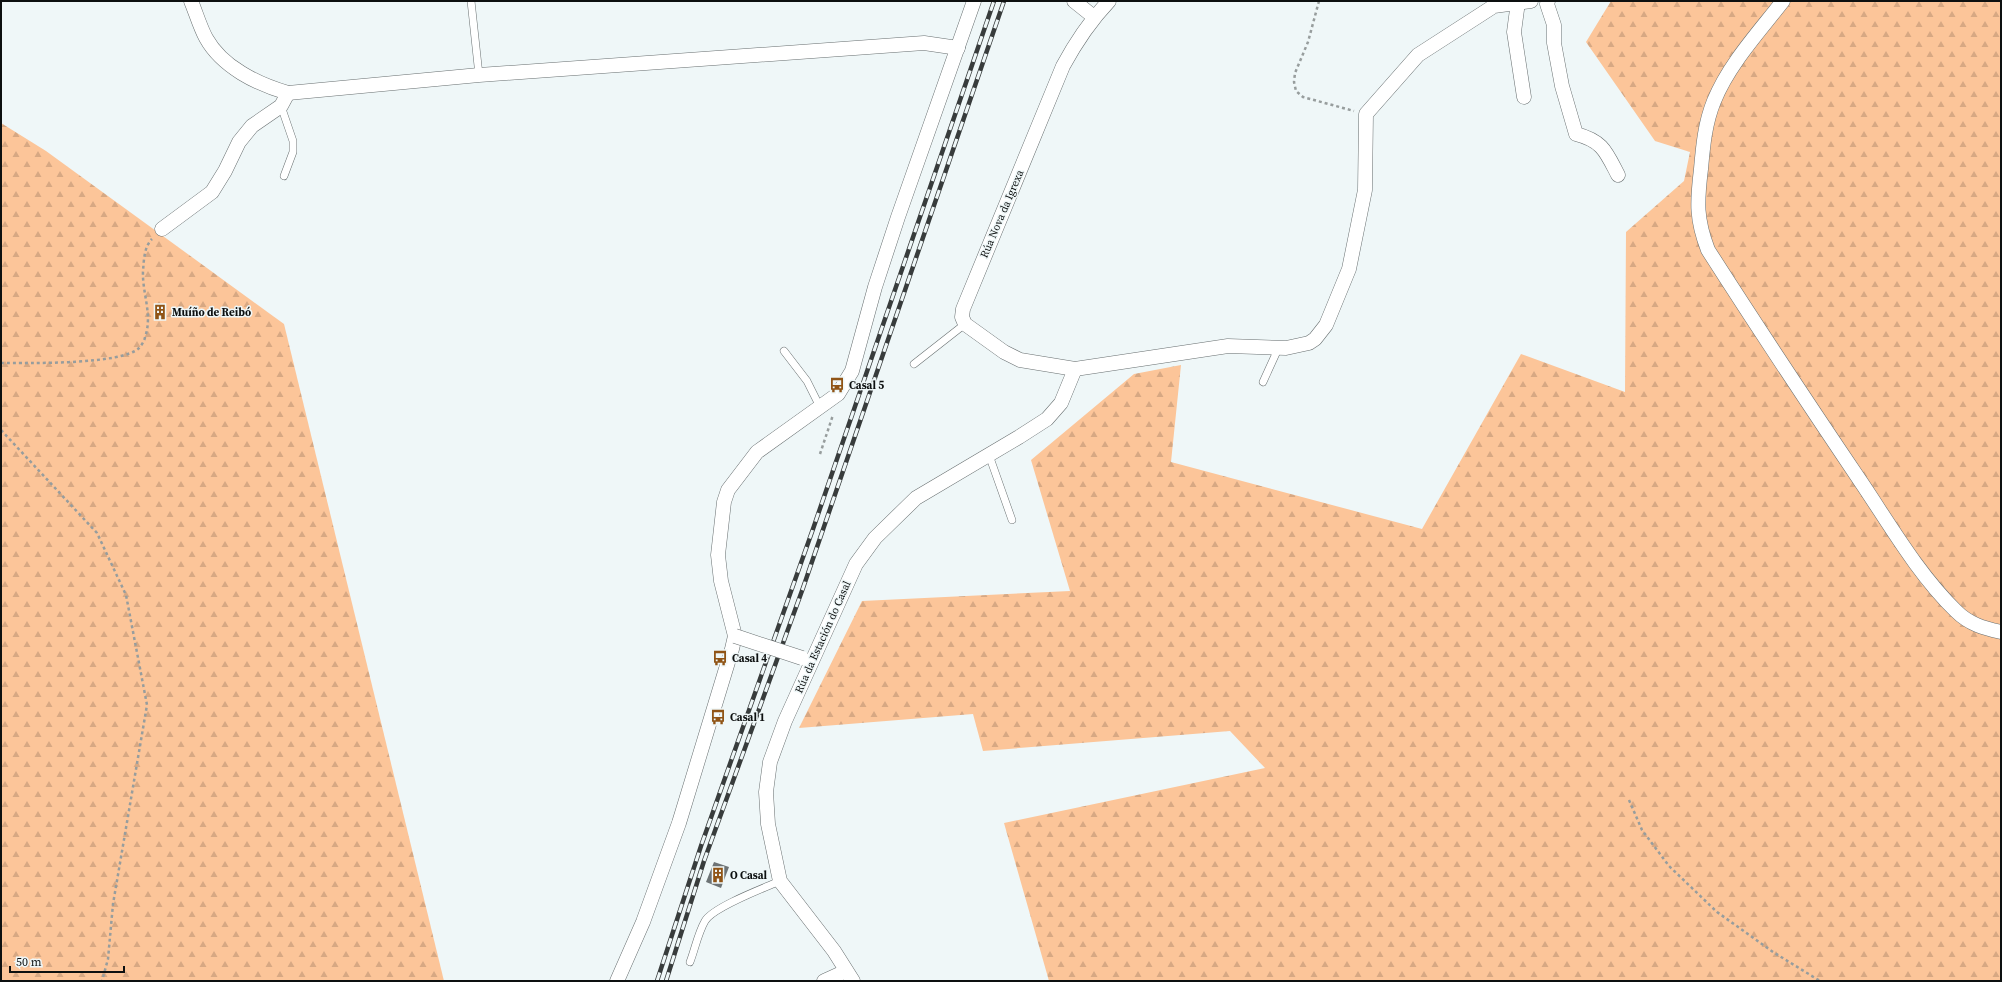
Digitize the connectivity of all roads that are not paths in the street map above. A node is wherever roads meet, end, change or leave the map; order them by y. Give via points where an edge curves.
1 (191, 1) edge
2 (471, 1) edge
3 (974, 1) edge
4 (1074, 1) edge
5 (1109, 1) edge
6 (1783, 1) edge
7 (1526, 2) edge
8 (1548, 3) edge
9 (1094, 17) junction
10 (958, 48) junction
11 (479, 75) junction
12 (288, 93) junction
13 (1524, 97) dead end
14 (282, 106) junction
15 (1618, 175) dead end
16 (284, 176) dead end
17 (162, 229) road end
18 (965, 324) junction
19 (1278, 348) junction
20 (784, 351) dead end
21 (914, 364) dead end
22 (1076, 369) junction
23 (1263, 382) dead end
24 (820, 407) junction
25 (989, 455) junction
26 (1012, 520) dead end
27 (2001, 632) edge
28 (735, 636) junction
29 (808, 660) junction
30 (780, 881) junction
31 (690, 962) dead end
32 (850, 976) edge
33 (617, 981) edge
34 (824, 981) edge

1 - 12 street via 206,37 225,62 273,89
2 - 11 lane
3 - 10 street
4 - 9 street
5 - 9 street, Rúa Nova da Igrexa
6 - 27 street via 1724,79 1714,101 1703,141 1697,203 1702,234 1708,250 1788,374 1937,591 1967,620 1980,628
7 - 8 street
7 - 13 street via 1514,32
7 - 19 street via 1494,6 1418,55 1366,114 1365,190 1350,269 1326,325 1315,338 1303,345
8 - 15 street via 1554,25 1554,43 1562,86 1576,134 1591,138 1606,151
9 - 18 street, Rúa Nova da Igrexa via 1063,66 963,309 962,317
10 - 11 street via 924,43
10 - 24 street via 891,238 852,372 838,394
11 - 12 street
12 - 14 street
14 - 16 lane via 293,141
14 - 17 street via 252,126 239,142 212,192
18 - 21 lane
18 - 22 street via 1004,352 1020,360
19 - 22 street via 1228,346
19 - 23 lane
20 - 24 lane via 807,381
22 - 25 street, Rúa da Estación do Casal via 1061,403 1047,418
24 - 28 street via 757,452 728,490 724,502 718,555 721,581
25 - 26 lane
25 - 29 street, Rúa da Estación do Casal via 916,498 875,538 856,564
28 - 29 street, bridge
28 - 33 street via 679,823
29 - 30 street, Rúa da Estación do Casal via 770,762 766,792 768,824
30 - 31 lane via 717,911 706,920
30 - 32 street, Rúa da Estación do Casal via 834,950
32 - 34 street

